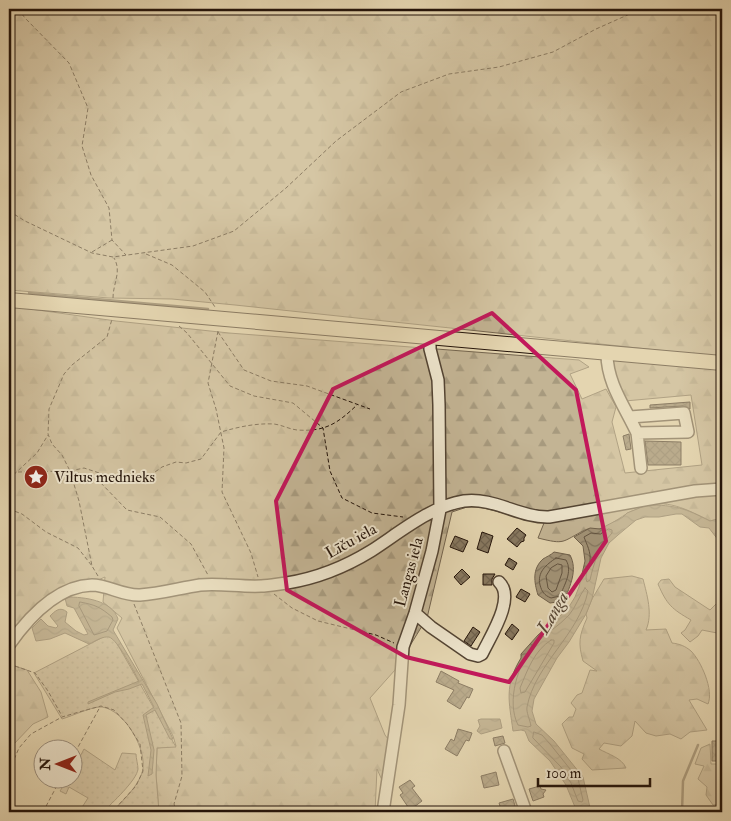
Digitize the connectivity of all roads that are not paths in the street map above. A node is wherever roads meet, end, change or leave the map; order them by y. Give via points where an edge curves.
1 (9, 300) edge
2 (430, 337) junction
3 (607, 354) junction
4 (722, 363) edge
5 (630, 417) junction
6 (637, 433) junction
7 (641, 468) dead end
8 (440, 488) junction
9 (722, 489) edge
10 (466, 501) junction
11 (440, 510) junction
12 (499, 582) dead end
13 (415, 613) junction
14 (9, 645) edge
15 (504, 751) dead end
16 (383, 812) edge
17 (526, 812) edge

1 - 2 main road
2 - 3 main road
2 - 8 street, Langas iela via 438,389
3 - 4 main road
3 - 5 street via 607,368 613,386
5 - 6 street
5 - 6 street via 684,413 688,432
6 - 7 street
8 - 10 street via 450,497
8 - 11 street, Langas iela
9 - 10 street, Līču iela via 549,517 482,501
10 - 11 street, Līču iela
11 - 13 street, Langas iela
11 - 14 street, Līču iela via 415,522 358,559 326,574 302,580 262,586 199,585 132,596 93,585 74,589 56,597 32,615
12 - 13 street via 506,592 504,608 482,654 478,656 470,654
13 - 16 street, Langas iela via 403,647 399,705
15 - 17 street

